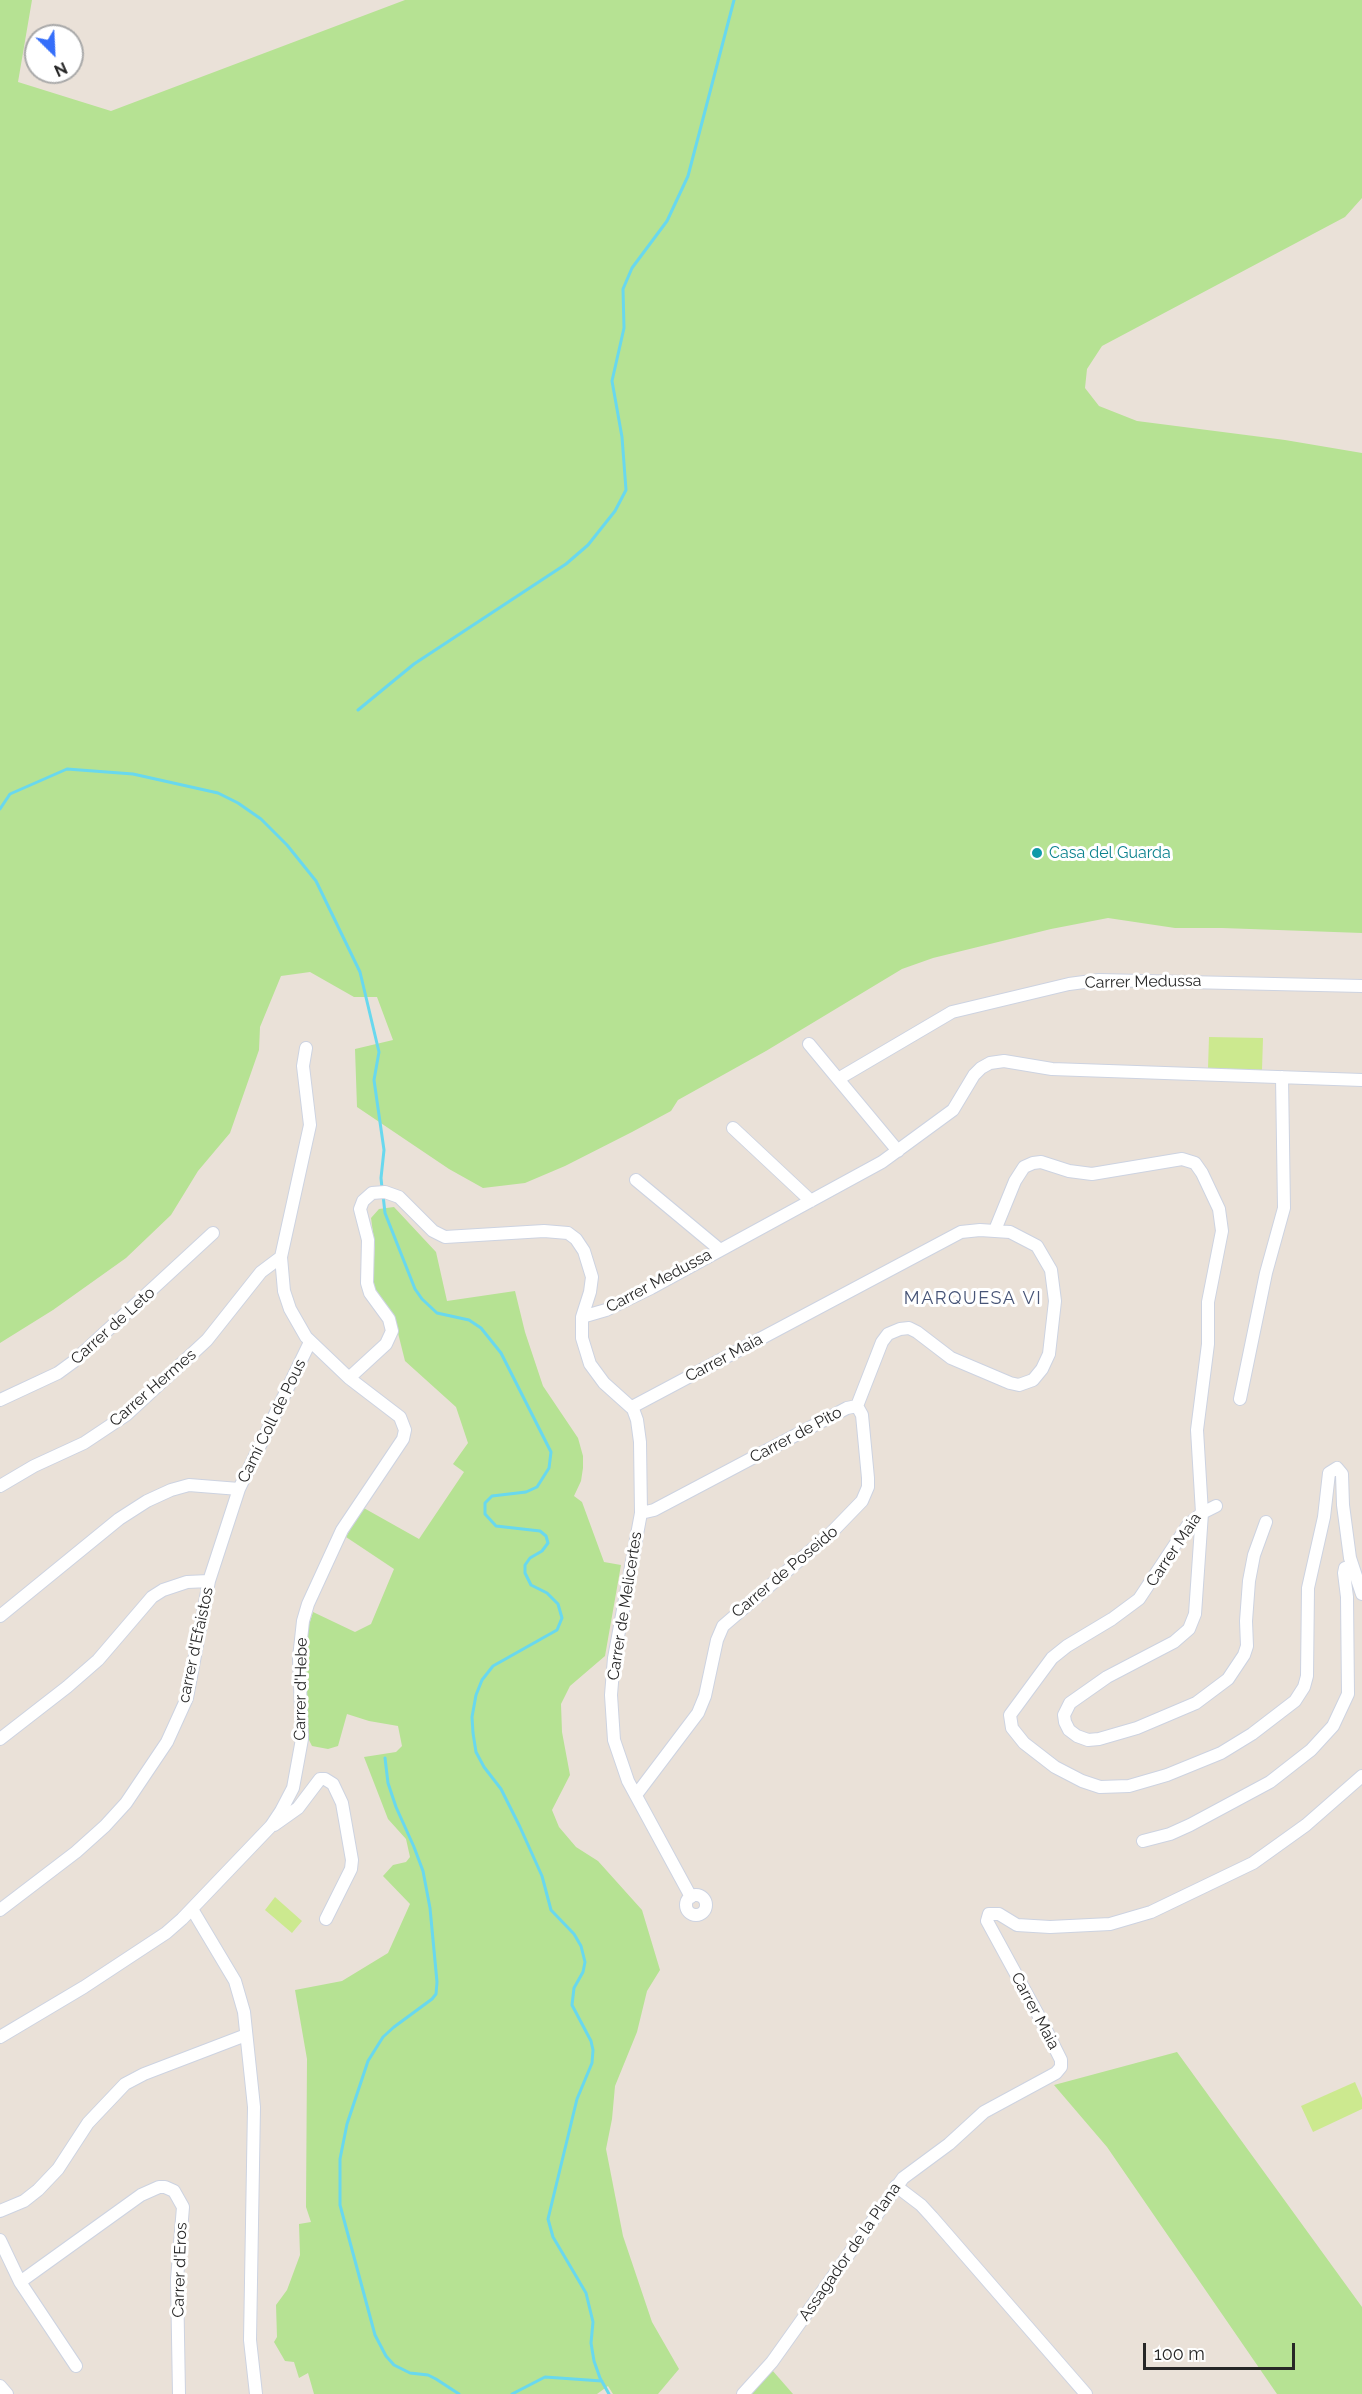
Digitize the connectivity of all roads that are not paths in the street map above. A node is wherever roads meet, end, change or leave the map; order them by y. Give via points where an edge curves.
1 (1362, 986) edge
2 (809, 1044) dead end
3 (306, 1048) dead end
4 (1282, 1077) junction
5 (838, 1080) junction
6 (1362, 1080) edge
7 (733, 1128) dead end
8 (898, 1151) junction
9 (636, 1180) dead end
10 (812, 1201) junction
11 (995, 1230) junction
12 (213, 1233) dead end
13 (719, 1249) junction
14 (281, 1257) junction
15 (582, 1317) junction
16 (310, 1342) junction
17 (349, 1378) junction
18 (1240, 1399) dead end
19 (0, 1400) edge
20 (857, 1406) junction
21 (632, 1407) junction
22 (0, 1486) edge
23 (239, 1489) junction
24 (1216, 1506) dead end
25 (640, 1513) junction
26 (1202, 1513) junction
27 (1266, 1522) dead end
28 (1352, 1566) junction
29 (209, 1581) junction
30 (1362, 1593) edge
31 (0, 1616) edge
32 (0, 1739) edge
33 (1362, 1776) edge
34 (636, 1795) junction
35 (271, 1826) junction
36 (1143, 1841) dead end
37 (691, 1897) dead end
38 (192, 1909) junction
39 (0, 1910) edge
40 (326, 1918) dead end
41 (246, 2035) junction
42 (0, 2037) edge
43 (1061, 2067) joint
44 (896, 2186) junction
45 (0, 2211) edge
46 (0, 2240) edge
47 (20, 2283) junction
48 (76, 2366) dead end
49 (0, 2386) edge
50 (6, 2394) edge
51 (179, 2394) edge
52 (256, 2394) edge
53 (743, 2394) edge
54 (1086, 2394) edge

1 - 5 street, Carrer Medussa via 1153,980 1079,982 952,1012
2 - 5 street
3 - 14 street, Camí Coll de Pous via 303,1066 310,1125
4 - 6 street, Carrer Medussa
4 - 8 street, Carrer Medussa via 1052,1069 996,1062 978,1070 953,1110
4 - 18 street via 1284,1208
5 - 8 street
7 - 10 street
8 - 10 street, Carrer Medussa
9 - 13 street, Carrer Medussa
10 - 13 street, Carrer Medussa
11 - 20 street, Carrer de Pito via 1031,1241 1051,1270 1054,1322 1049,1354 1042,1369 1033,1380 1015,1385 951,1358 909,1328 900,1329 882,1342
11 - 21 street, Carrer Maia via 956,1235
11 - 26 street, Carrer Maia via 1015,1181 1032,1162 1092,1174 1182,1159 1198,1166 1216,1202 1222,1231 1208,1302 1208,1344 1197,1430
12 - 19 street, Carrer de Leto via 73,1362
13 - 15 street, Carrer Medussa via 606,1310
14 - 16 street, Camí Coll de Pous via 287,1302
14 - 22 street, Carrer Hermes via 261,1272 207,1340 126,1414 84,1443
15 - 17 street, Carrer Medussa via 592,1277 584,1251 568,1233 445,1237 433,1231 399,1197 377,1192 365,1197 360,1209 368,1240 366,1278 392,1331 386,1344
15 - 21 street via 582,1338 590,1364 604,1383
16 - 17 street, Carrer d'Hebe
16 - 23 street, Camí Coll de Pous
17 - 35 street, Carrer d'Hebe via 400,1417 404,1434 342,1530 308,1604 299,1658 302,1730 297,1773 288,1800
20 - 25 street, Carrer de Pito via 654,1510
20 - 34 street, Carrer de Poseido via 862,1415 868,1478 862,1501 823,1541 723,1626 698,1713
21 - 25 street, Carrer de Melicertes via 640,1442
23 - 29 street, carrer d'Efaistos
23 - 31 street, Camí Coll de Pous via 189,1485 147,1501 119,1519
24 - 26 street
25 - 34 street, Carrer de Melicertes via 616,1638 611,1695 617,1750
26 - 27 street via 1195,1614 1189,1629 1174,1642 1107,1677 1070,1703 1065,1722 1077,1736 1099,1739 1137,1728 1196,1703 1228,1679 1247,1646 1250,1581
26 - 28 street, Carrer Maia via 1188,1525 1139,1599 1058,1652 1010,1715 1012,1728 1024,1743 1072,1776 1108,1787 1129,1786 1167,1775 1234,1746 1295,1701 1307,1676 1308,1588 1329,1473 1337,1468 1342,1474
28 - 30 street, Carrer Maia
28 - 36 street via 1345,1568 1344,1573 1348,1694 1333,1726 1311,1750 1270,1782 1190,1825
29 - 32 street via 188,1582 152,1597 98,1660
29 - 39 street, carrer d'Efaistos via 187,1698 158,1757 126,1803 92,1839
33 - 43 street, Carrer Maia via 1306,1825 1253,1863 1151,1912 1110,1924 1050,1927 1017,1925 999,1914 989,1914 987,1921 1046,2030
34 - 37 street, Carrer de Melicertes
35 - 38 street, Carrer d'Hebe
35 - 40 street via 298,1808 320,1779 333,1784 342,1803 352,1860
38 - 41 street via 236,1981
38 - 42 street, Carrer d'Hebe via 149,1945
41 - 45 street via 125,2084 88,2123 58,2169 38,2190
41 - 52 street via 254,2107 250,2340
43 - 44 street, Assagador de la Plana via 984,2112
44 - 53 street, Assagador de la Plana via 772,2362
44 - 54 street via 932,2217
46 - 47 street
47 - 48 street
47 - 51 street, Carrer d'Eros via 141,2195 159,2187 174,2191 183,2207 177,2279
49 - 50 street

